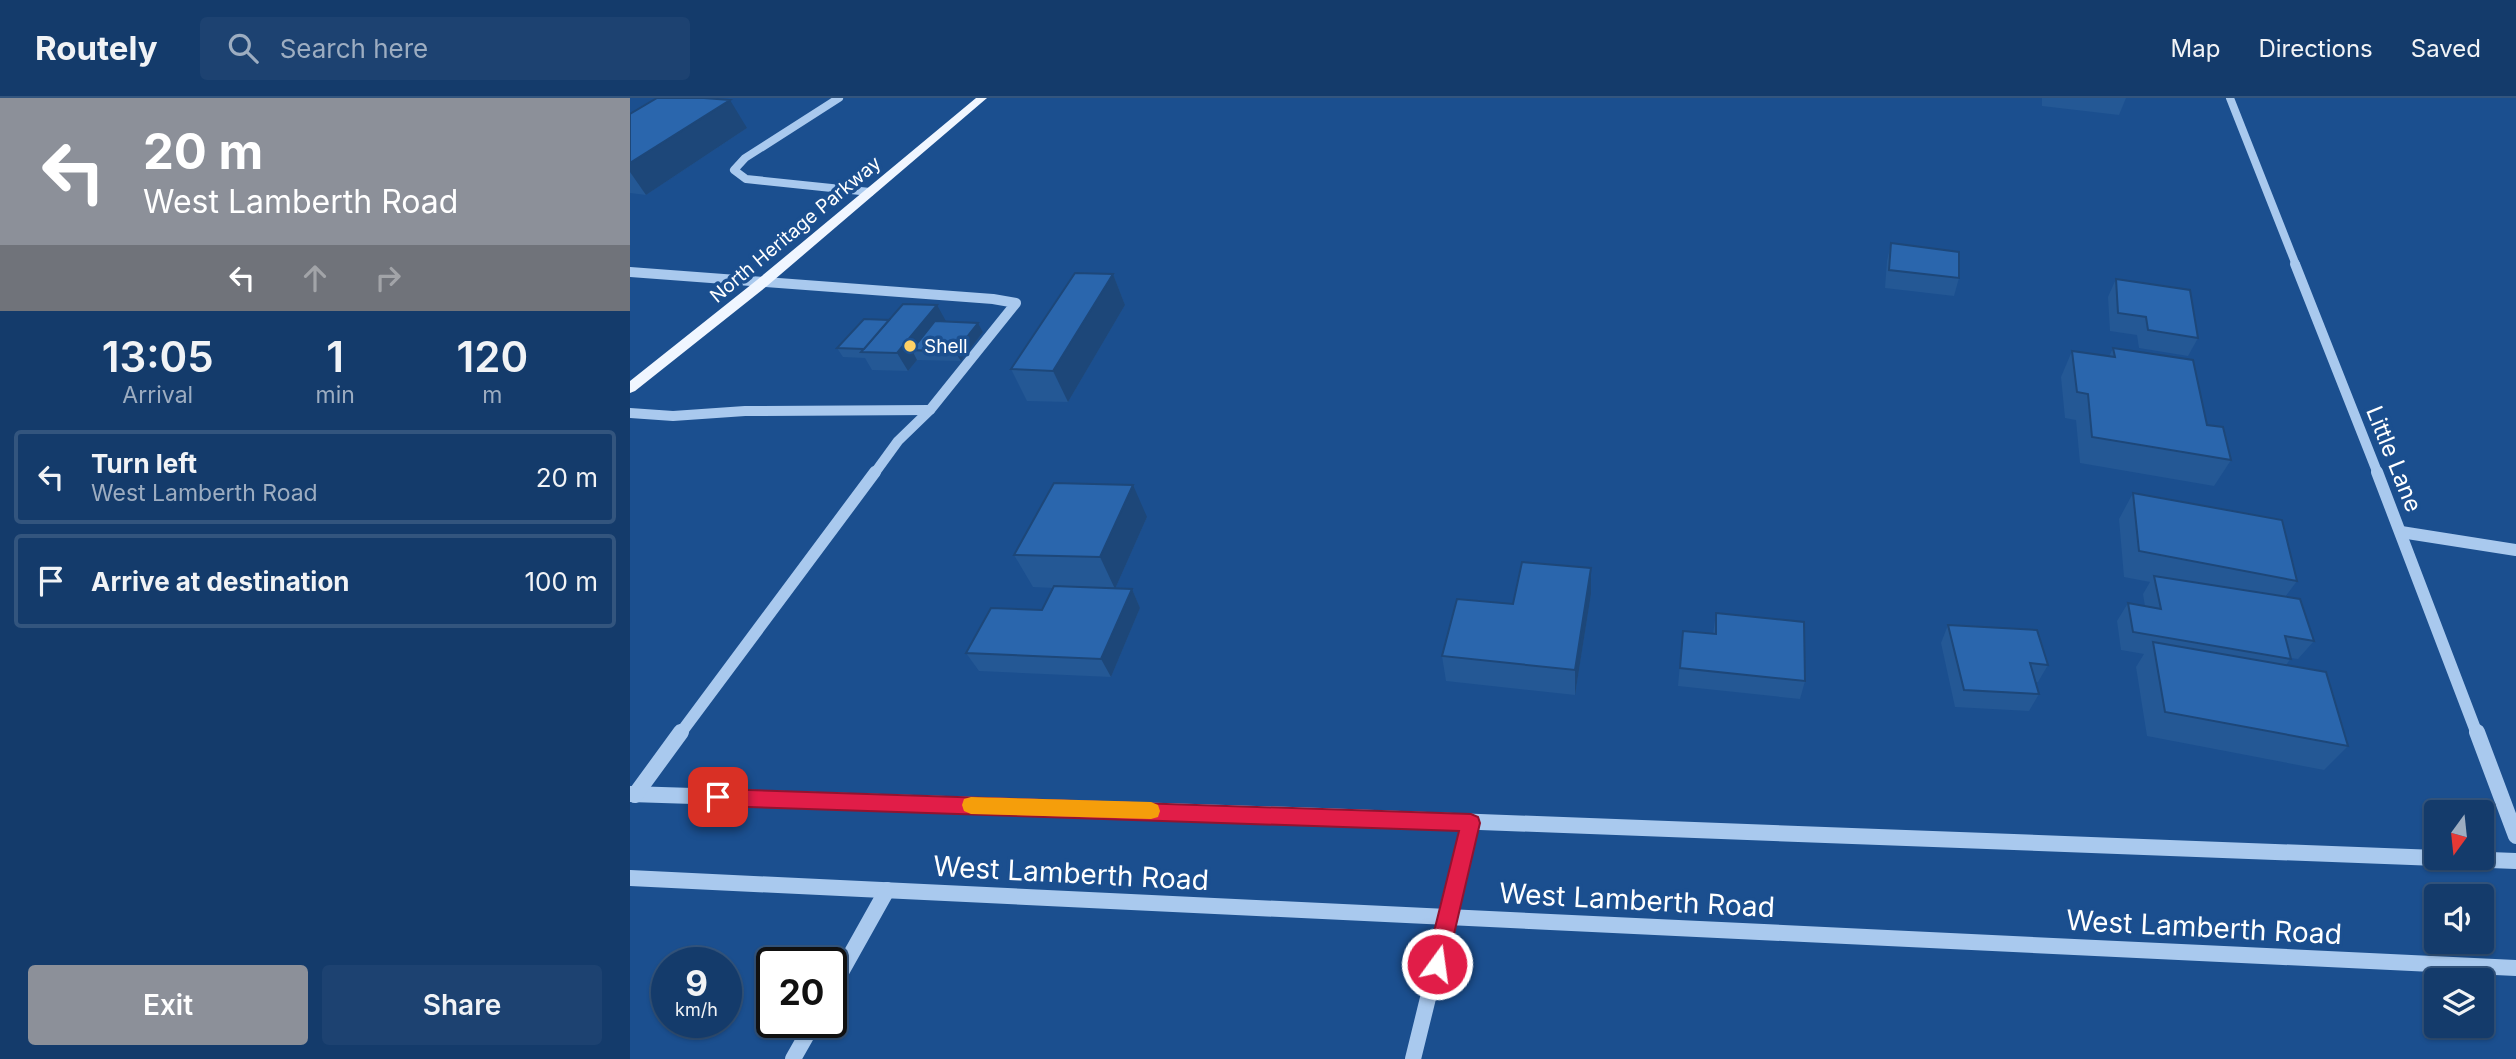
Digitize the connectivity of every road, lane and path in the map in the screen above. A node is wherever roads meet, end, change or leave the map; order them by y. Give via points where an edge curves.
1 (839, 98) edge
2 (982, 98) edge
3 (2230, 98) edge
4 (870, 192) junction
5 (630, 272) edge
6 (762, 283) junction
7 (630, 388) edge
8 (930, 410) junction
9 (630, 413) edge
10 (2401, 532) junction
11 (2516, 550) edge
12 (633, 795) edge
13 (1471, 823) junction
14 (2516, 836) edge
15 (2516, 861) edge
16 (630, 878) edge
17 (887, 890) junction
18 (1448, 917) junction
19 (847, 961) edge
20 (2516, 968) edge
21 (805, 1038) edge
22 (793, 1059) edge
23 (1413, 1059) edge

1 - 4 street via 745,158 734,170 746,179
2 - 4 main road, North Heritage Parkway
3 - 10 street, Little Lane
4 - 6 main road, North Heritage Parkway
5 - 6 street
6 - 7 main road, North Heritage Parkway
6 - 8 street via 1016,303
8 - 9 street
8 - 12 street via 898,441
10 - 11 street
10 - 14 street, Little Lane
12 - 13 street
13 - 15 street
13 - 18 street
16 - 17 street, West Lamberth Road
17 - 18 street, West Lamberth Road
17 - 19 street
18 - 20 street, West Lamberth Road
18 - 23 street
21 - 22 street

